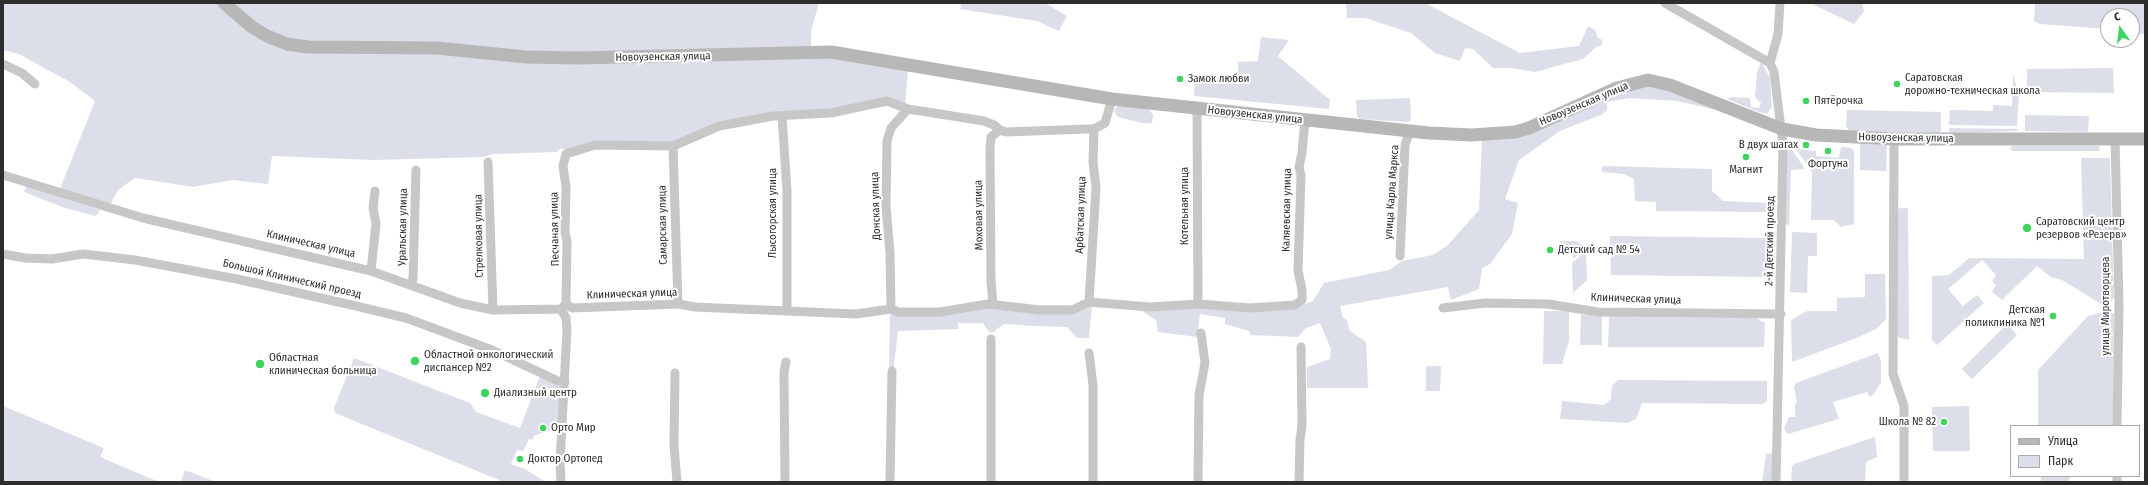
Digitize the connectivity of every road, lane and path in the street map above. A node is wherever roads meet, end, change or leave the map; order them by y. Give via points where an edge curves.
1 (224, 3) edge
2 (1666, 3) edge
3 (1780, 3) edge
4 (1770, 63) junction
5 (3, 64) edge
6 (35, 84) dead end
7 (1112, 99) junction
8 (908, 109) junction
9 (1197, 109) junction
10 (782, 116) junction
11 (1305, 120) junction
12 (1094, 129) junction
13 (1782, 129) junction
14 (1000, 130) junction
15 (1410, 131) junction
16 (2145, 138) edge
17 (1894, 139) junction
18 (2115, 139) junction
19 (673, 146) junction
20 (488, 162) dead end
21 (416, 170) dead end
22 (3, 175) edge
23 (375, 191) dead end
24 (3, 254) edge
25 (1400, 256) dead end
26 (371, 270) junction
27 (412, 284) junction
28 (1302, 300) joint
29 (1089, 302) junction
30 (678, 304) junction
31 (993, 304) junction
32 (1198, 304) junction
33 (566, 307) junction
34 (1443, 308) dead end
35 (891, 309) junction
36 (493, 310) junction
37 (787, 310) junction
38 (1781, 314) junction
39 (1201, 333) dead end
40 (991, 339) dead end
41 (1301, 347) dead end
42 (1089, 353) dead end
43 (786, 362) dead end
44 (892, 371) dead end
45 (675, 373) dead end
46 (565, 382) junction
47 (2117, 425) edge
48 (561, 482) edge
49 (677, 482) edge
50 (785, 482) edge
51 (890, 482) edge
52 (991, 482) edge
53 (1093, 482) edge
54 (1198, 482) edge
55 (1299, 482) edge
56 (1776, 482) edge
57 (1904, 482) edge

1 - 7 main road, Новоузенская улица via 252,28 267,36 287,44 308,47 437,48 526,57 578,58 831,52
2 - 4 street
3 - 4 street via 1778,34
4 - 13 street, 2-й Детский проезд via 1774,72
5 - 6 street via 22,73
7 - 9 main road, Новоузенская улица
7 - 12 street via 1104,123
8 - 10 street via 887,101 831,113
8 - 14 street via 984,121
8 - 35 street, Донская улица via 891,128 887,141 886,206
9 - 11 main road, Новоузенская улица
9 - 32 street, Котельная улица
10 - 19 street via 719,126
10 - 37 street, Лысогорская улица via 787,191
11 - 15 main road, Новоузенская улица
11 - 28 street, Каляевская улица via 1299,167 1301,175 1298,271
12 - 14 street
12 - 29 street, Арбатская улица via 1093,162 1096,188
13 - 15 main road, Новоузенская улица via 1648,80 1617,88 1515,132 1472,135
13 - 17 main road, Новоузенская улица via 1824,136
13 - 38 street, 2-й Детский проезд
14 - 31 street, Моховая улица via 991,137 990,149
15 - 25 street, улица Карла Маркса via 1405,145
16 - 18 main road, Новоузенская улица
17 - 18 main road, Новоузенская улица
17 - 57 street via 1893,374 1904,406
18 - 47 street, улица Миротворцева via 2119,304
19 - 30 street, Самарская улица
19 - 33 street, Песчаная улица via 595,145 566,154
20 - 36 street, Стрелковая улица
21 - 27 street, Уральская улица
22 - 26 street, Клиническая улица via 143,218
23 - 26 street via 373,208 376,224
24 - 46 street, Большой Клинический проезд via 25,258 52,258 83,254 142,262 237,279 356,306 406,318 492,350
26 - 27 street, Клиническая улица
27 - 36 street, Клиническая улица via 460,303
28 - 32 street, Клиническая улица via 1295,306 1250,308
29 - 31 street, Клиническая улица via 1072,310 1040,310
29 - 32 street, Клиническая улица via 1150,308
30 - 33 street, Клиническая улица
30 - 37 street, Клиническая улица
31 - 35 street, Клиническая улица via 940,312 898,312
33 - 36 street, Клиническая улица
33 - 46 street, Песчаная улица
34 - 38 street, Клиническая улица via 1493,303 1548,304 1598,312
35 - 37 street, Клиническая улица via 856,314
38 - 56 street, 2-й Детский проезд
39 - 54 street via 1205,363 1199,395
40 - 52 street
41 - 55 street via 1302,426
42 - 53 street via 1093,385
43 - 50 street
44 - 51 street
45 - 49 street via 674,445
46 - 48 street, Песчаная улица

